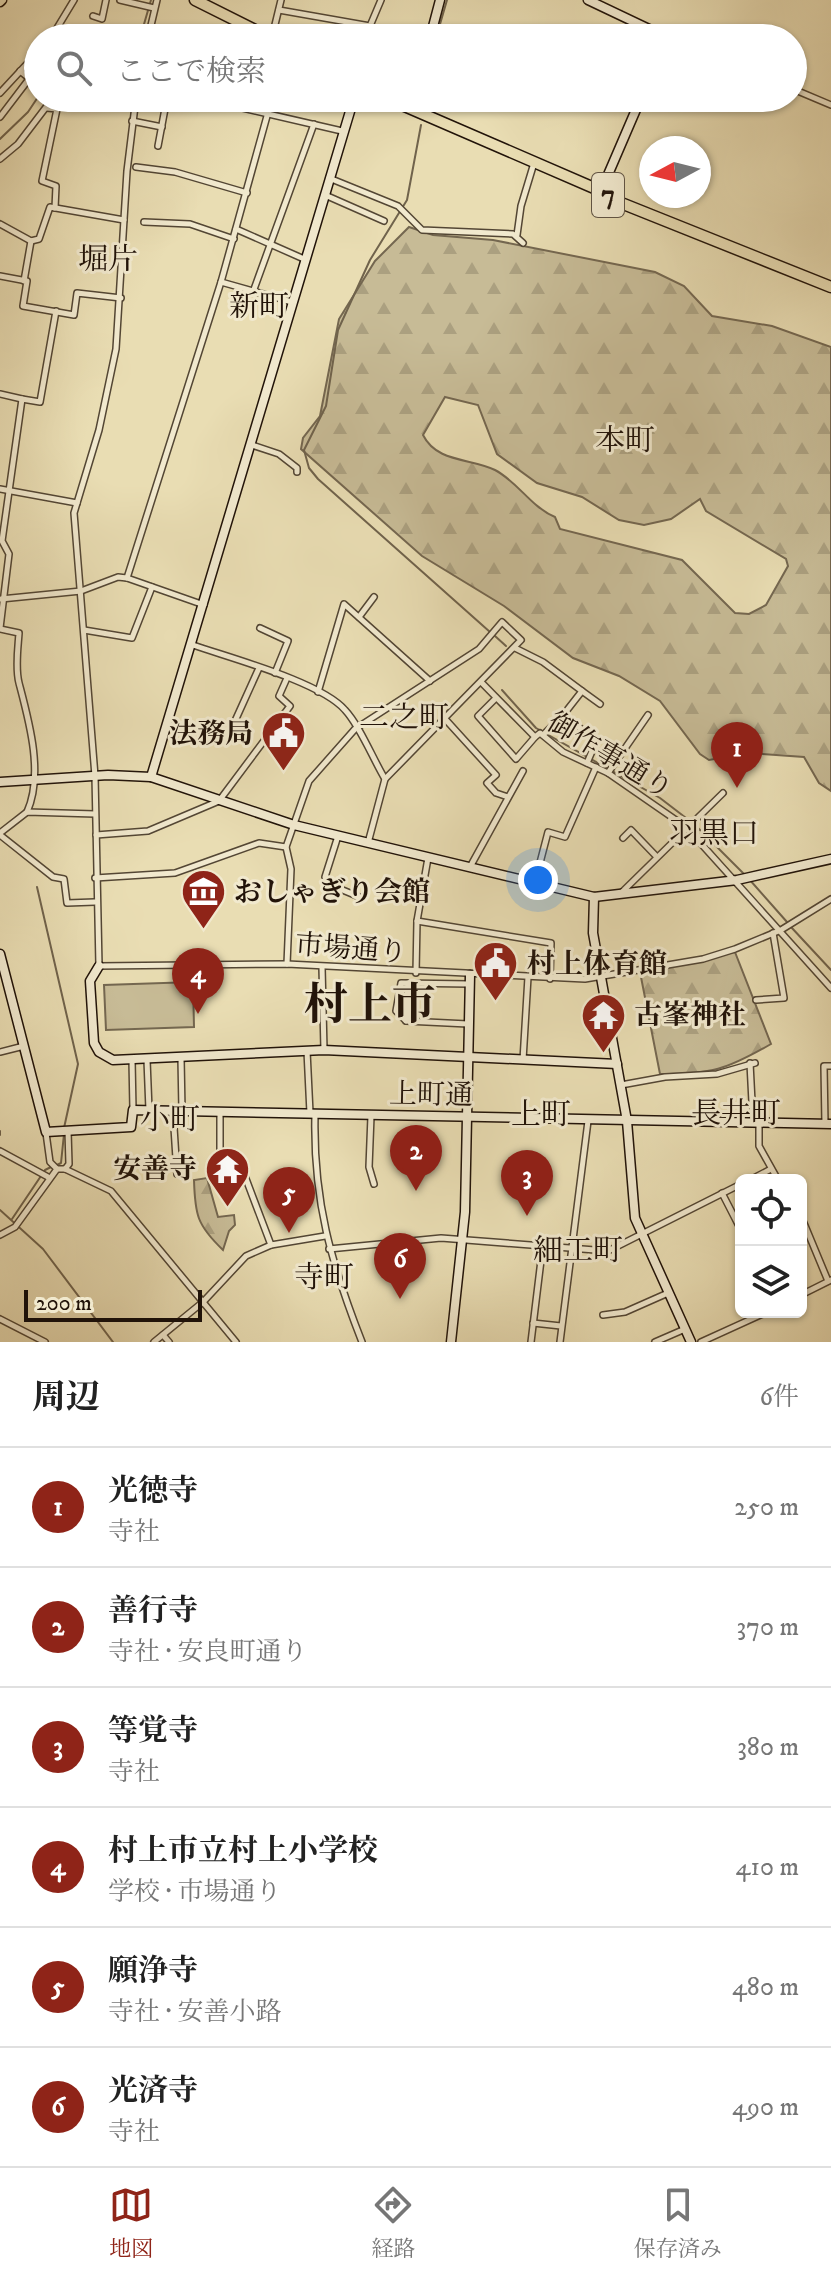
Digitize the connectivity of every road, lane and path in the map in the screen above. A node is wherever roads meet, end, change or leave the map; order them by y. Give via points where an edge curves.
1 (74, 0) edge
2 (106, 0) edge
3 (120, 0) edge
4 (157, 0) edge
5 (281, 0) edge
6 (381, 0) edge
7 (440, 0) edge
8 (588, 0) edge
9 (201, 1) edge
10 (154, 8) junction
11 (279, 10) junction
12 (93, 16) dead end
13 (59, 24) edge
14 (151, 24) edge
15 (245, 24) edge
16 (275, 24) edge
17 (359, 24) edge
18 (371, 24) edge
19 (434, 24) edge
20 (641, 24) edge
21 (24, 67) edge
22 (20, 71) junction
23 (24, 75) edge
24 (24, 86) edge
25 (0, 93) edge
26 (807, 95) edge
27 (831, 105) edge
28 (44, 112) edge
29 (56, 112) edge
30 (134, 112) edge
31 (165, 112) edge
32 (262, 112) edge
33 (349, 112) edge
34 (418, 112) edge
35 (635, 112) edge
36 (267, 113) junction
37 (0, 117) edge
38 (132, 121) junction
39 (314, 124) junction
40 (162, 127) junction
41 (342, 131) junction
42 (158, 146) dead end
43 (0, 159) edge
44 (534, 163) junction
45 (136, 167) dead end
46 (328, 178) junction
47 (601, 191) junction
48 (247, 193) junction
49 (324, 194) junction
50 (55, 208) junction
51 (124, 220) junction
52 (384, 221) dead end
53 (144, 222) dead end
54 (0, 224) edge
55 (236, 229) junction
56 (517, 235) junction
57 (234, 239) junction
58 (31, 241) junction
59 (271, 243) junction
60 (523, 243) dead end
61 (304, 259) junction
62 (0, 276) edge
63 (24, 281) junction
64 (221, 282) junction
65 (831, 287) edge
66 (253, 292) junction
67 (121, 298) junction
68 (292, 302) junction
69 (56, 311) junction
70 (0, 394) edge
71 (22, 399) junction
72 (252, 445) junction
73 (297, 472) dead end
74 (0, 489) edge
75 (10, 491) junction
76 (77, 503) junction
77 (127, 578) junction
78 (152, 587) junction
79 (81, 591) junction
80 (374, 597) dead end
81 (2, 599) edge
82 (205, 605) junction
83 (359, 617) junction
84 (260, 628) dead end
85 (0, 629) edge
86 (84, 630) junction
87 (193, 645) junction
88 (515, 648) junction
89 (259, 668) junction
90 (275, 673) junction
91 (287, 678) junction
92 (430, 681) junction
93 (482, 683) junction
94 (582, 691) junction
95 (318, 692) junction
96 (496, 698) junction
97 (600, 704) dead end
98 (564, 714) junction
99 (648, 715) dead end
100 (446, 720) junction
101 (246, 726) dead end
102 (355, 729) junction
103 (543, 735) junction
104 (535, 737) junction
105 (587, 763) junction
106 (596, 767) junction
107 (523, 771) dead end
108 (608, 773) junction
109 (95, 776) junction
110 (151, 777) junction
111 (33, 778) junction
112 (385, 779) junction
113 (0, 782) edge
114 (723, 793) dead end
115 (508, 797) junction
116 (219, 801) junction
117 (27, 812) junction
118 (95, 814) junction
119 (294, 825) junction
120 (686, 827) junction
121 (0, 834) edge
122 (96, 835) junction
123 (338, 836) junction
124 (623, 838) dead end
125 (368, 843) junction
126 (286, 847) junction
127 (656, 856) junction
128 (428, 858) junction
129 (831, 859) edge
130 (470, 867) junction
131 (95, 878) junction
132 (737, 880) junction
133 (535, 882) junction
134 (619, 895) junction
135 (594, 897) junction
136 (362, 898) dead end
137 (831, 899) edge
138 (95, 902) junction
139 (417, 921) junction
140 (781, 930) junction
141 (773, 933) junction
142 (1, 956) edge
143 (287, 964) junction
144 (99, 966) junction
145 (322, 967) junction
146 (416, 973) junction
147 (528, 977) junction
148 (600, 977) junction
149 (470, 979) junction
150 (550, 979) junction
151 (408, 983) junction
152 (831, 988) edge
153 (756, 1000) dead end
154 (406, 1021) junction
155 (468, 1024) junction
156 (25, 1046) junction
157 (324, 1050) junction
158 (307, 1051) junction
159 (0, 1052) edge
160 (467, 1057) junction
161 (181, 1058) junction
162 (132, 1060) junction
163 (147, 1060) junction
164 (523, 1060) junction
165 (617, 1064) junction
166 (831, 1066) edge
167 (621, 1085) junction
168 (133, 1110) junction
169 (149, 1110) junction
170 (177, 1111) junction
171 (220, 1112) junction
172 (313, 1114) junction
173 (371, 1116) junction
174 (468, 1118) junction
175 (588, 1121) junction
176 (627, 1121) junction
177 (756, 1122) junction
178 (828, 1124) edge
179 (68, 1131) junction
180 (46, 1132) junction
181 (0, 1151) edge
182 (57, 1169) junction
183 (65, 1169) junction
184 (771, 1169) junction
185 (177, 1174) dead end
186 (761, 1174) edge
187 (774, 1174) edge
188 (48, 1177) junction
189 (374, 1184) dead end
190 (735, 1187) edge
191 (722, 1193) junction
192 (735, 1218) edge
193 (807, 1230) edge
194 (0, 1235) edge
195 (640, 1235) junction
196 (325, 1236) junction
197 (462, 1238) junction
198 (543, 1244) junction
199 (271, 1245) junction
200 (572, 1248) junction
201 (329, 1249) junction
202 (829, 1280) edge
203 (807, 1292) edge
204 (668, 1293) junction
205 (203, 1302) junction
206 (603, 1315) dead end
207 (754, 1318) edge
208 (0, 1319) edge
209 (533, 1323) junction
210 (561, 1326) junction
211 (685, 1329) junction
212 (163, 1335) junction
213 (45, 1342) edge
214 (154, 1342) edge
215 (169, 1342) edge
216 (236, 1342) edge
217 (362, 1342) edge
218 (451, 1342) edge
219 (531, 1342) edge
220 (560, 1342) edge
221 (655, 1342) edge
222 (691, 1342) edge
223 (701, 1342) edge

1 - 13 street
2 - 12 street via 102,19
3 - 10 street
4 - 10 street
5 - 11 street
6 - 18 street
7 - 19 street
8 - 20 street
9 - 15 highway
10 - 14 street
11 - 16 street
11 - 17 street
21 - 22 street
22 - 23 street
22 - 25 street
24 - 37 street
26 - 27 street
28 - 43 street
29 - 50 street via 42,181 56,186
30 - 38 street
31 - 40 street
32 - 36 street
33 - 41 street
34 - 44 highway, 7
35 - 47 street
36 - 39 street
36 - 48 street
38 - 40 street
38 - 51 street
39 - 41 street
39 - 59 street
40 - 42 street
41 - 46 street
44 - 47 highway, 7
44 - 56 street
45 - 48 street via 175,172
46 - 49 street
46 - 56 street via 405,209 422,230
47 - 65 highway, 7
48 - 55 street
49 - 52 street
49 - 61 street
50 - 51 street
50 - 58 street via 50,207 39,239
51 - 67 street
53 - 57 street via 190,224
54 - 58 street
55 - 57 street
55 - 59 street
56 - 60 street
57 - 64 street
58 - 63 street
59 - 61 street
59 - 66 street
61 - 68 street
62 - 63 street
63 - 69 street via 23,306
64 - 66 street
64 - 77 street
66 - 68 street
67 - 69 street via 77,293 74,315
67 - 76 street via 109,389
68 - 72 street
69 - 71 street via 40,402
70 - 71 street
71 - 75 street
72 - 73 street via 279,454
72 - 82 street
74 - 75 street
75 - 76 street
75 - 81 street via 2,541 9,554
76 - 79 street
77 - 78 street
77 - 79 street
78 - 82 street
78 - 86 street via 132,638
79 - 81 street
79 - 86 street
80 - 83 street
81 - 85 street
82 - 87 street
83 - 92 street
83 - 95 street via 344,604
84 - 90 street via 288,641
85 - 111 street via 19,633 18,681 31,723
86 - 109 street
87 - 89 street
87 - 110 street
88 - 92 street via 521,640 502,622 479,649
88 - 93 street
88 - 94 street
89 - 90 street
89 - 101 street via 235,721
90 - 91 street
91 - 95 street
91 - 116 street via 279,696 290,706
92 - 102 street
93 - 96 street, 御作事通り
93 - 100 street
94 - 97 street
94 - 98 street
95 - 102 street via 345,710
96 - 104 street, 御作事通り
96 - 104 street via 478,716 516,759
98 - 103 street
98 - 105 street via 596,742
99 - 108 street
100 - 112 street
100 - 115 street via 496,775 487,783
102 - 112 street
102 - 119 street via 309,781
103 - 104 street, 御作事通り
103 - 105 street, 御作事通り
105 - 106 street, 御作事通り
106 - 108 street, 御作事通り
106 - 133 street via 565,837 548,832
107 - 115 street
108 - 120 street, 御作事通り
109 - 110 street
109 - 111 street
109 - 118 street
110 - 116 street
111 - 113 street
111 - 117 street
112 - 125 street
114 - 120 street
115 - 130 street
116 - 119 street
116 - 122 street via 148,831
117 - 118 street
117 - 121 street
118 - 122 street
119 - 123 street
119 - 126 street
120 - 127 street
120 - 132 street, 御作事通り
121 - 138 street via 53,877 64,879 67,903
122 - 131 street
123 - 125 street
123 - 136 street via 325,877 328,884
124 - 127 street via 631,830
125 - 128 street
126 - 131 street via 259,843 175,873
126 - 143 street via 291,869
127 - 134 street
128 - 130 street
128 - 139 street
129 - 132 street
130 - 133 street
131 - 138 street
132 - 134 street
132 - 140 street, 御作事通り
133 - 135 street
134 - 135 street
135 - 148 street
137 - 140 street, 市場通り
138 - 144 street
139 - 146 street
139 - 150 street via 551,943
140 - 141 street, 市場通り
140 - 152 street, 御作事通り
141 - 148 street, 市場通り via 703,959
141 - 153 street via 784,998
142 - 156 street
143 - 144 street, 市場通り
143 - 145 street, 市場通り
144 - 162 street via 90,981 94,1043 105,1057
145 - 146 street, 市場通り
145 - 157 street
146 - 149 street, 市場通り
147 - 149 street, 市場通り
147 - 150 street, 市場通り
147 - 164 street
148 - 150 street, 市場通り
148 - 165 street
149 - 151 street
149 - 155 street
151 - 154 street
151 - 154 street via 397,990 396,1011
154 - 155 street
155 - 160 street
156 - 159 street
156 - 180 street
157 - 158 street
157 - 160 street
158 - 161 street
158 - 172 street
160 - 164 street
160 - 174 street
161 - 163 street
161 - 170 street
162 - 163 street
162 - 168 street
163 - 169 street
164 - 165 street
165 - 167 street
166 - 178 street via 824,1066
167 - 176 street
167 - 177 street via 717,1074 753,1063
168 - 169 street, 上町通
168 - 179 street via 131,1127
169 - 170 street, 上町通
170 - 171 street, 上町通
170 - 185 street
171 - 172 street, 上町通
171 - 199 street via 220,1174 243,1171
172 - 173 street, 上町通
172 - 196 street
173 - 174 street, 上町通
173 - 189 street via 369,1167
174 - 175 street, 上町通
174 - 197 street
175 - 176 street, 上町通
175 - 200 street
176 - 177 street, 上町通
176 - 195 street
177 - 178 street, 上町通
177 - 184 street via 759,1146
179 - 180 street
179 - 183 street
180 - 182 street via 50,1162
181 - 188 street
182 - 183 street
182 - 188 street
183 - 205 street via 111,1191
184 - 186 street
184 - 187 street
188 - 194 street via 15,1227
190 - 191 street
191 - 192 street
191 - 195 street
193 - 202 street
195 - 200 street via 608,1251
195 - 204 street
196 - 199 street
196 - 201 street
197 - 198 street
197 - 201 street
197 - 218 street
198 - 200 street
198 - 209 street
199 - 205 street via 246,1256
200 - 210 street
201 - 217 street
202 - 203 street
204 - 206 street via 625,1312
204 - 211 street
205 - 212 street
205 - 216 street
207 - 223 street
208 - 213 street
209 - 210 street
209 - 219 street
210 - 220 street
211 - 221 street
211 - 222 street
212 - 214 street
212 - 215 street

